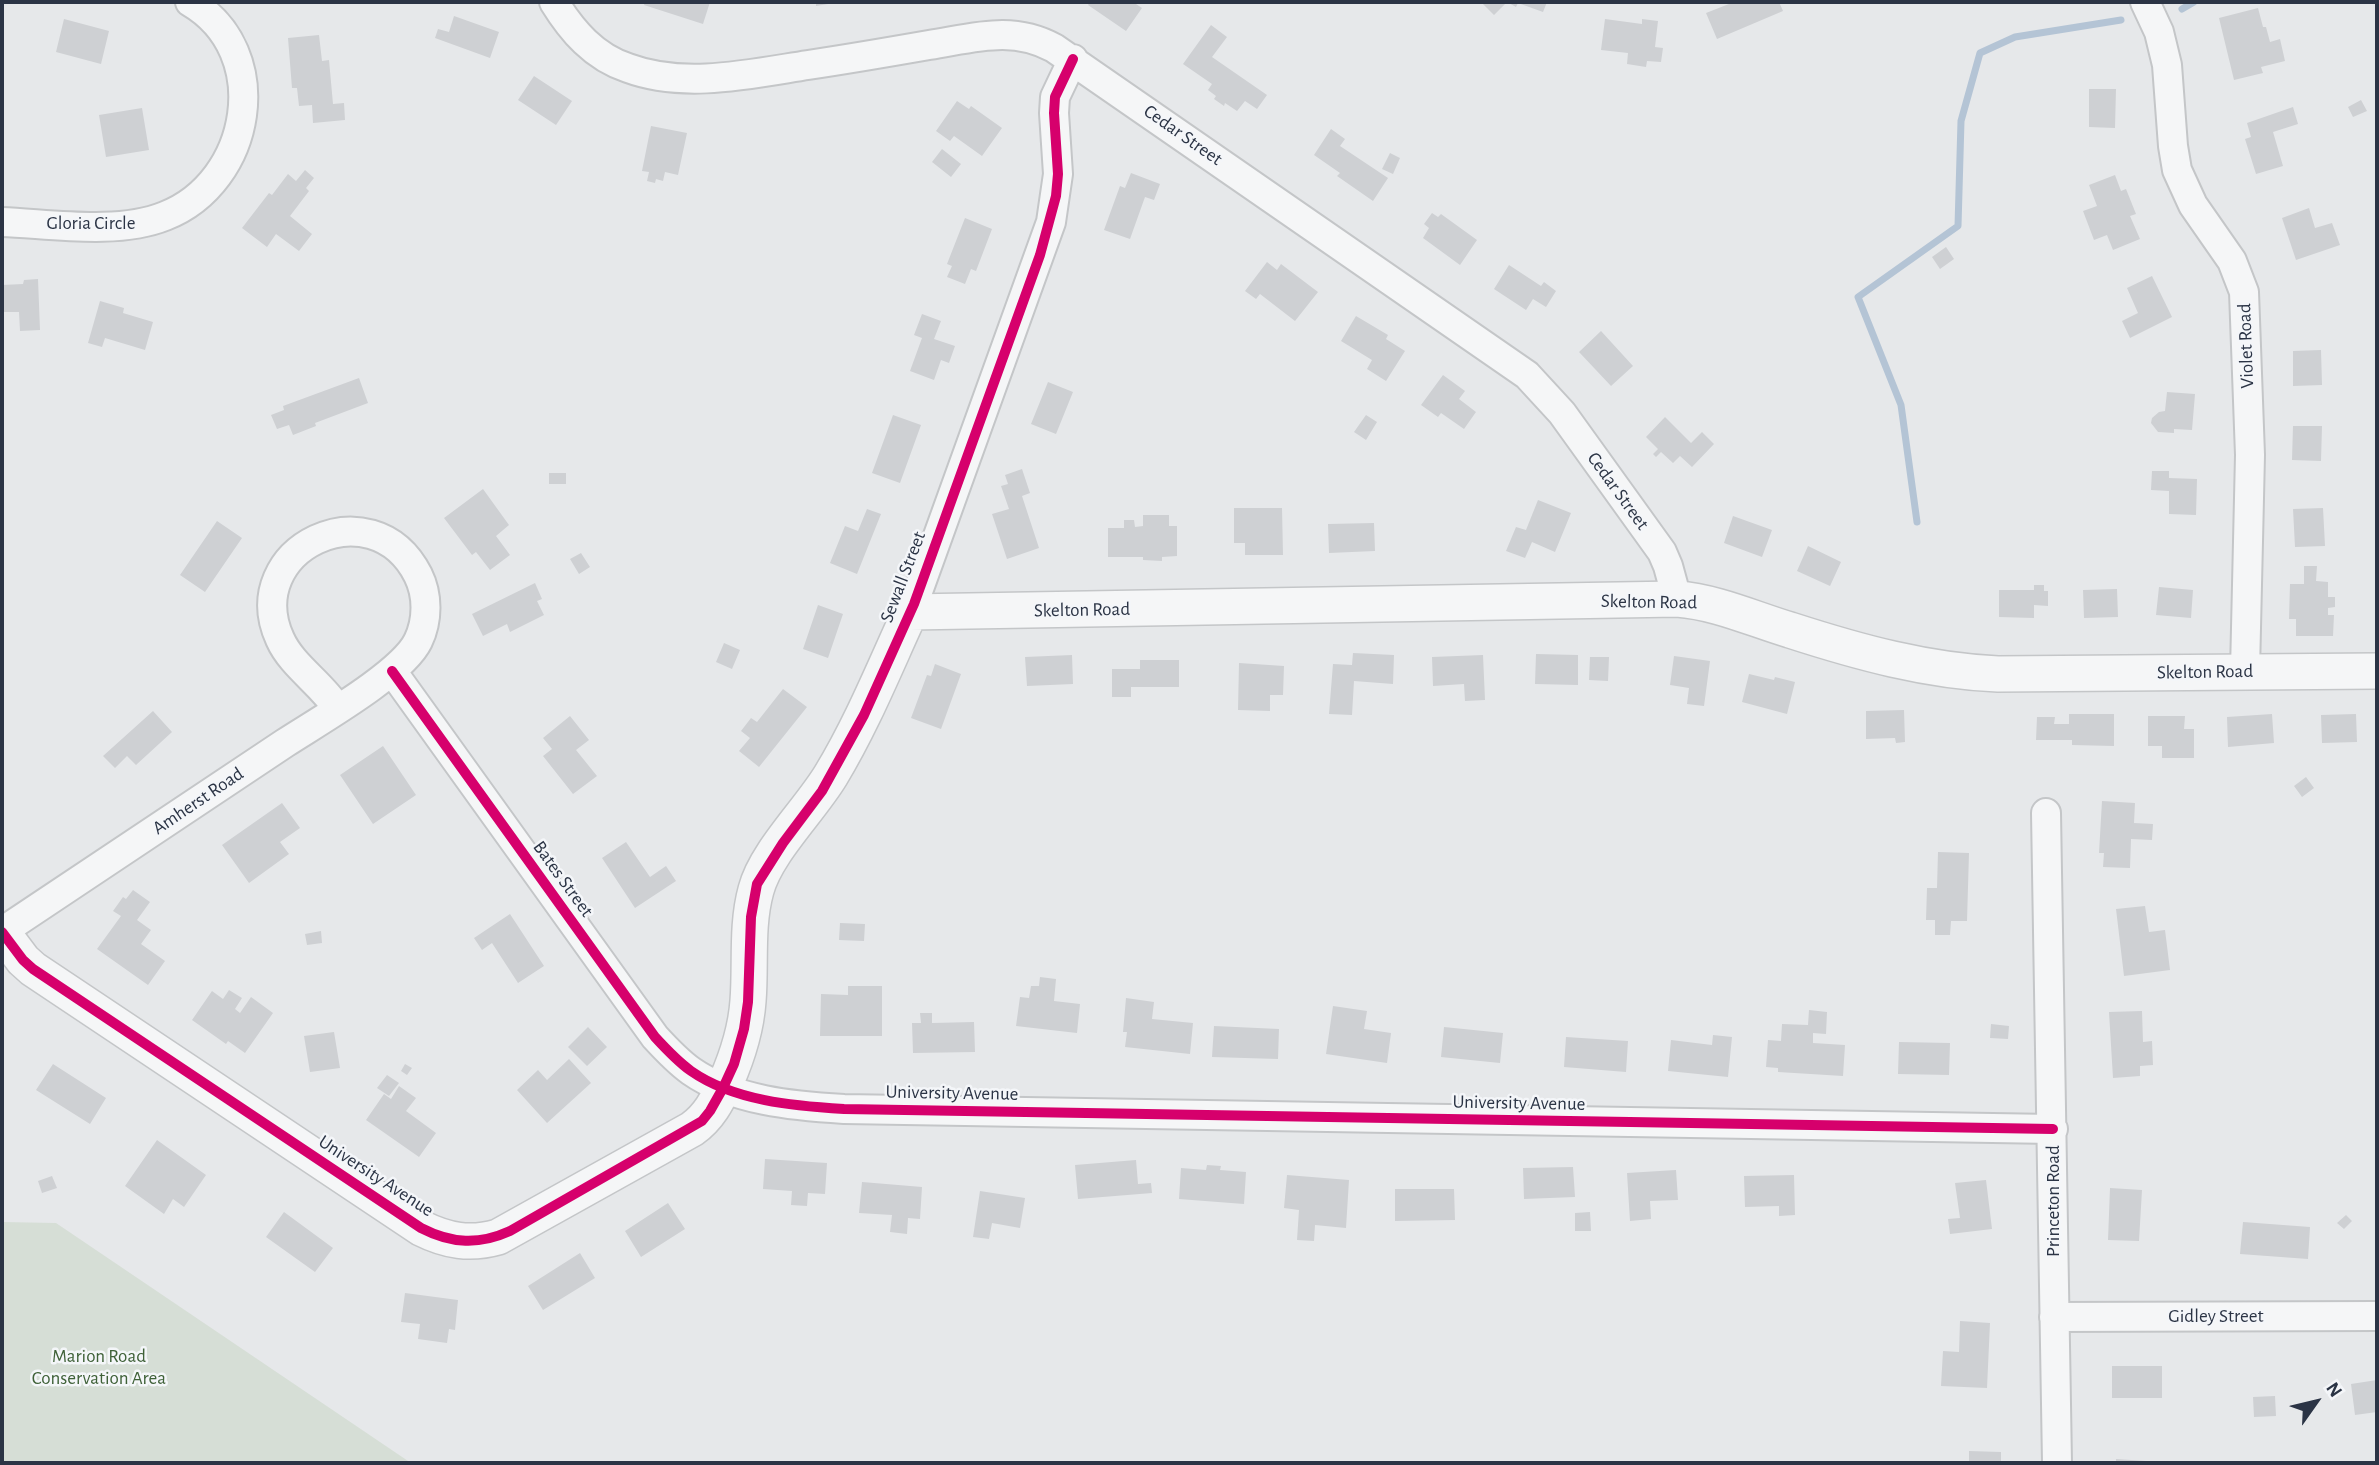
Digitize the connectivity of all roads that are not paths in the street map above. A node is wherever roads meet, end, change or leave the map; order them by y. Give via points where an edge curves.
1 (190, 2) edge
2 (554, 2) edge
3 (2145, 2) edge
4 (1073, 59) junction
5 (2, 222) edge
6 (1678, 599) junction
7 (911, 610) junction
8 (392, 671) junction
9 (2245, 671) junction
10 (2377, 671) edge
11 (337, 708) junction
12 (2046, 813) dead end
13 (2, 932) edge
14 (723, 1088) junction
15 (2053, 1129) junction
16 (2377, 1315) edge
17 (2054, 1317) junction
18 (2057, 1463) edge

1 - 5 street, Gloria Circle via 225,37 242,82 240,131 218,176 187,206 145,223
2 - 4 street, Cedar Street via 596,52 626,68 670,77 762,72 1004,34 1029,36
3 - 9 street, Violet Road via 2168,65 2177,170 2193,205 2232,261 2244,292 2250,455
4 - 6 street, Cedar Street via 1527,375 1562,413 1658,546
4 - 7 street, Sewall Street via 1055,97 1058,174 1051,222
6 - 7 street, Skelton Road
6 - 9 street, Skelton Road via 1713,604 1854,650 1958,673
7 - 14 street, Sewall Street via 847,749 757,884 744,1029
8 - 11 street, Amherst Road
8 - 11 street via 410,653 422,630 424,592 414,568 387,541 363,532 337,532 313,540 293,556 279,578 273,615 287,651
8 - 14 street, Bates Street via 655,1037 679,1063
9 - 10 street, Skelton Road
11 - 13 street, Amherst Road
12 - 15 street, Princeton Road
13 - 14 street, University Avenue via 33,969 421,1228 446,1239 485,1240 510,1231 697,1125
14 - 15 street, University Avenue via 788,1103 844,1109
15 - 17 street, Princeton Road
16 - 17 street, Gidley Street
17 - 18 street, Princeton Road

